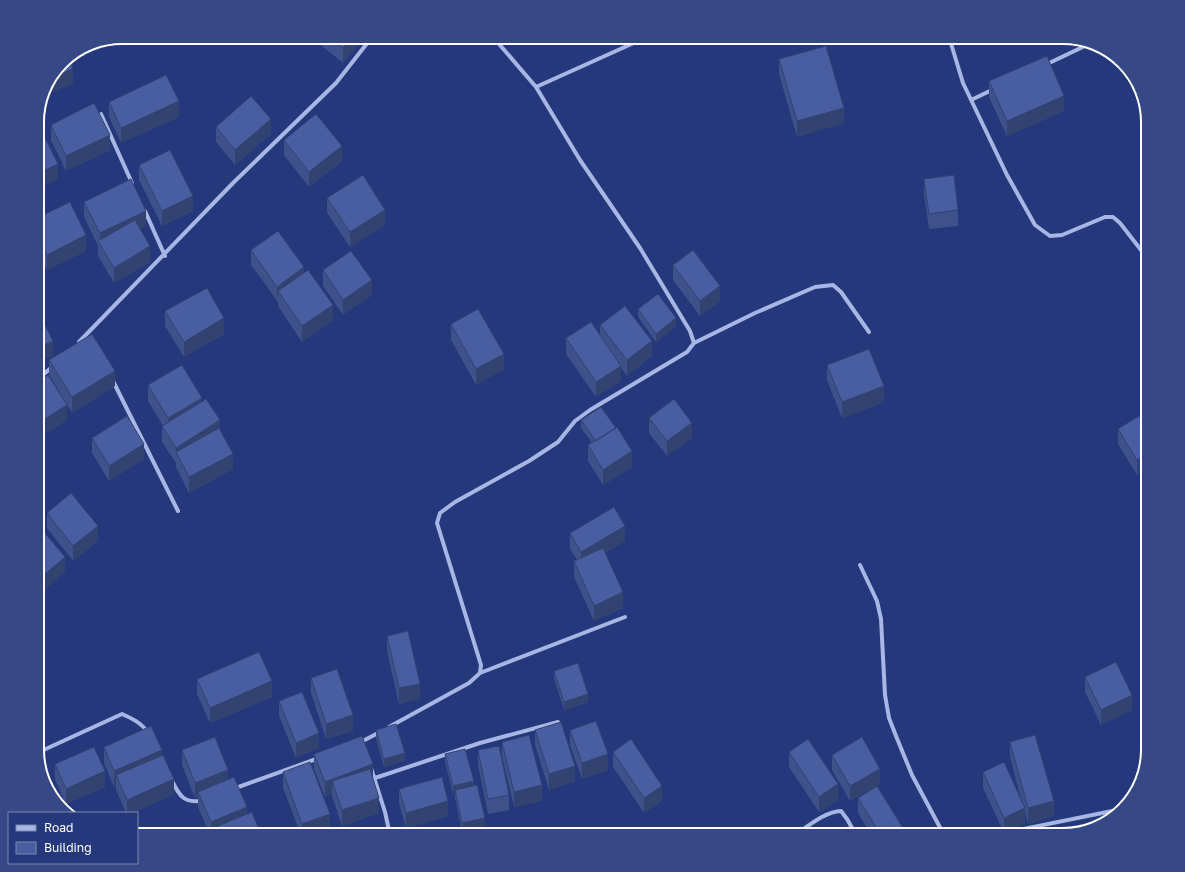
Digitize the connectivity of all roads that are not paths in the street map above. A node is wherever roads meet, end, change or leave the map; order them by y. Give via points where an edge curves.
1 (367, 44) edge
2 (499, 44) edge
3 (631, 44) edge
4 (951, 44) edge
5 (1083, 47) edge
6 (1039, 68) edge
7 (536, 87) junction
8 (998, 87) edge
9 (971, 100) junction
10 (101, 114) edge
11 (133, 185) edge
12 (142, 206) edge
13 (1141, 250) edge
14 (164, 256) junction
15 (869, 332) dead end
16 (89, 334) junction
17 (92, 341) edge
18 (694, 343) junction
19 (77, 344) edge
20 (54, 364) edge
21 (44, 373) edge
22 (110, 376) edge
23 (178, 511) dead end
24 (860, 565) dead end
25 (625, 617) dead end
26 (480, 673) junction
27 (558, 722) edge
28 (148, 735) edge
29 (361, 743) junction
30 (354, 745) edge
31 (44, 750) edge
32 (364, 750) edge
33 (325, 756) edge
34 (369, 764) edge
35 (168, 774) edge
36 (375, 778) junction
37 (232, 790) edge
38 (205, 800) edge
39 (1111, 811) edge
40 (388, 828) edge
41 (806, 828) edge
42 (852, 828) edge
43 (940, 828) edge
44 (1028, 828) edge

1 - 14 street via 336,83
2 - 7 street
3 - 7 street
4 - 9 street
5 - 6 street
7 - 18 street via 580,160 640,248 690,331
8 - 9 street
9 - 13 street via 1007,175 1035,225 1050,236 1062,235 1105,217 1112,217 1120,223
10 - 11 street
12 - 14 street
14 - 16 street
15 - 18 street via 841,292 833,285 824,285 755,313
16 - 17 street
16 - 19 street
18 - 26 street via 687,352 590,410 575,421 558,442 440,513 437,523 481,665
20 - 21 street
22 - 23 street
24 - 43 street via 877,602 881,619 885,696 890,718 912,776
25 - 26 street
26 - 29 street via 469,683
27 - 36 street via 480,743
28 - 31 street via 135,720 122,714
29 - 30 street
29 - 32 street
33 - 37 street
34 - 36 street
35 - 38 street via 182,797 191,802
36 - 40 street
39 - 44 street
41 - 42 street via 834,811 841,811

